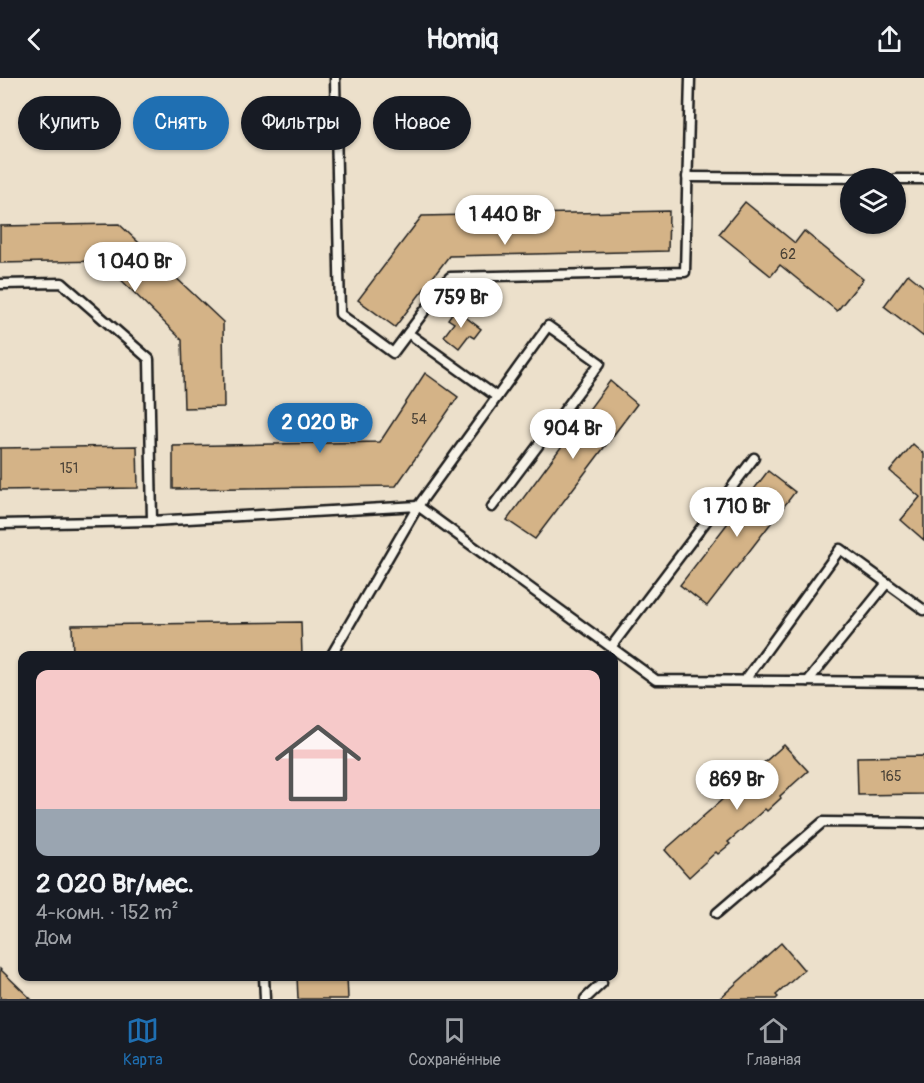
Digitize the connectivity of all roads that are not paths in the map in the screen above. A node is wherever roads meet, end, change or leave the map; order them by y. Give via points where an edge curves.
1 (335, 78) edge
2 (690, 78) edge
3 (687, 177) junction
4 (840, 178) edge
5 (906, 179) edge
6 (924, 179) edge
7 (0, 284) edge
8 (408, 333) junction
9 (497, 397) junction
10 (754, 458) dead end
11 (418, 506) junction
12 (492, 507) dead end
13 (152, 521) junction
14 (0, 524) edge
15 (887, 584) junction
16 (924, 610) edge
17 (611, 647) junction
18 (334, 651) edge
19 (616, 651) edge
20 (618, 652) edge
21 (745, 680) junction
22 (808, 681) junction
23 (924, 682) edge
24 (924, 823) edge
25 (717, 913) dead end
26 (264, 981) edge
27 (602, 983) dead end
28 (265, 999) edge
29 (585, 999) edge

1 - 8 lane via 340,314 393,353
2 - 3 lane
3 - 4 lane
3 - 8 lane via 685,272 450,277
5 - 6 lane
7 - 13 lane via 62,283 149,359
8 - 9 lane
9 - 11 lane
9 - 12 lane via 548,326 600,363
10 - 17 lane
11 - 13 lane
11 - 17 lane
11 - 18 lane
13 - 14 lane
15 - 16 lane
15 - 21 lane via 840,549
15 - 22 lane
17 - 19 lane
20 - 21 lane via 656,680
21 - 22 lane
22 - 23 lane
24 - 25 lane via 823,822
26 - 28 lane
27 - 29 lane

